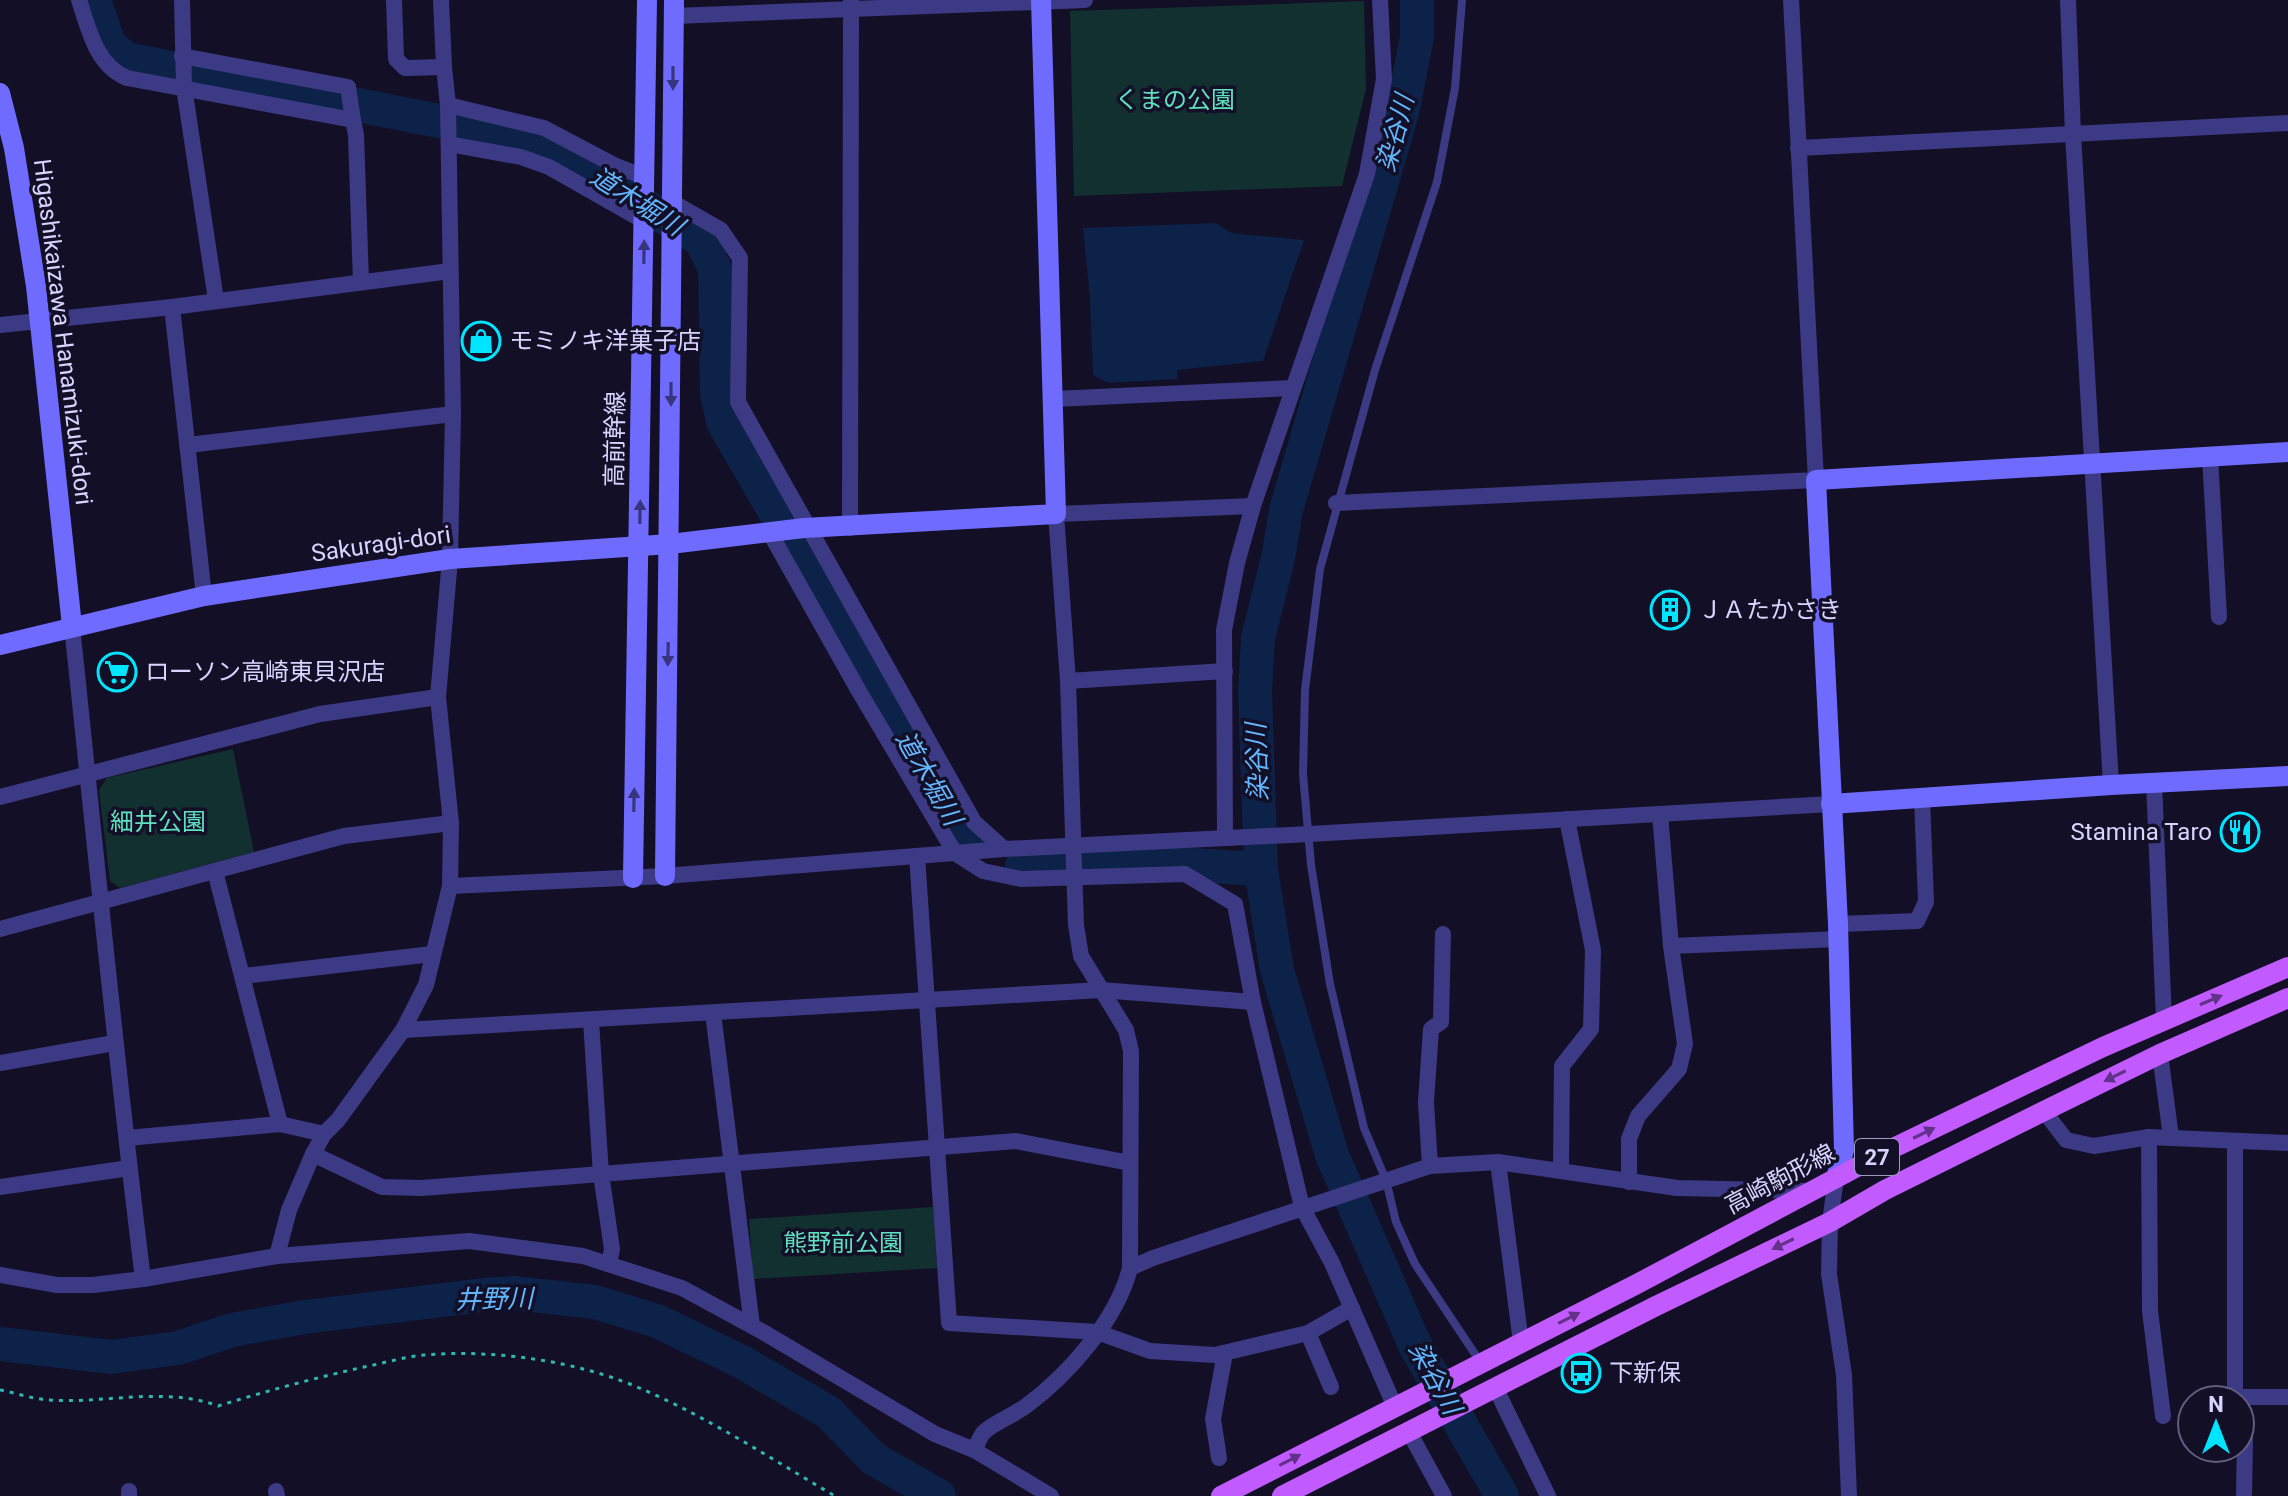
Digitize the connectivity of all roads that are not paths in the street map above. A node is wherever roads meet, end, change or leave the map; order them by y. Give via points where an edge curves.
1 (79, 0) edge
2 (182, 0) edge
3 (394, 0) edge
4 (441, 0) edge
5 (647, 0) edge
6 (1085, 0) edge
7 (1380, 0) edge
8 (1462, 0) edge
9 (1791, 0) edge
10 (2068, 0) edge
11 (1041, 1) edge
12 (851, 6) edge
13 (674, 8) edge
14 (182, 56) junction
15 (444, 67) junction
16 (184, 87) junction
17 (0, 93) edge
18 (448, 105) junction
19 (352, 117) junction
20 (2288, 123) edge
21 (2073, 134) junction
22 (449, 144) junction
23 (1798, 148) junction
24 (645, 177) junction
25 (672, 202) junction
26 (644, 221) junction
27 (450, 271) junction
28 (361, 282) junction
29 (216, 300) junction
30 (172, 307) junction
31 (39, 319) junction
32 (0, 325) edge
33 (1293, 388) junction
34 (1053, 399) junction
35 (453, 414) junction
36 (188, 445) junction
37 (2288, 452) edge
38 (2210, 456) junction
39 (2092, 464) junction
40 (1816, 480) junction
41 (1336, 503) junction
42 (1253, 506) junction
43 (1056, 514) junction
44 (807, 528) junction
45 (850, 528) junction
46 (772, 532) junction
47 (670, 544) junction
48 (640, 546) junction
49 (450, 559) junction
50 (204, 596) junction
51 (2219, 617) dead end
52 (72, 626) junction
53 (0, 645) edge
54 (1225, 671) junction
55 (1068, 681) junction
56 (438, 697) junction
57 (87, 774) junction
58 (2288, 776) edge
59 (2154, 782) junction
60 (2111, 785) junction
61 (0, 797) edge
62 (1922, 798) junction
63 (1831, 804) junction
64 (1660, 814) junction
65 (1567, 819) junction
66 (451, 823) junction
67 (1304, 835) junction
68 (1229, 838) junction
69 (1004, 849) junction
70 (1074, 850) junction
71 (955, 853) junction
72 (917, 856) junction
73 (215, 871) junction
74 (665, 876) junction
75 (1074, 876) junction
76 (633, 878) junction
77 (450, 886) junction
78 (102, 903) junction
79 (0, 929) edge
80 (1838, 932) junction
81 (1443, 934) dead end
82 (1671, 946) junction
83 (432, 954) junction
84 (2288, 967) edge
85 (243, 976) junction
86 (1101, 990) junction
87 (2288, 998) edge
88 (927, 999) junction
89 (1253, 1002) junction
90 (713, 1013) junction
91 (2164, 1020) junction
92 (591, 1021) junction
93 (403, 1030) junction
94 (114, 1043) junction
95 (2160, 1054) junction
96 (0, 1063) edge
97 (2044, 1111) junction
98 (280, 1124) junction
99 (324, 1134) junction
100 (2149, 1137) junction
101 (2171, 1137) junction
102 (127, 1138) junction
103 (2235, 1141) junction
104 (2288, 1143) edge
105 (937, 1145) junction
106 (313, 1154) junction
107 (1498, 1162) junction
108 (731, 1163) junction
109 (1130, 1163) junction
110 (1430, 1166) junction
111 (129, 1168) junction
112 (1561, 1171) junction
113 (601, 1174) junction
114 (1836, 1178) junction
115 (1382, 1181) junction
116 (1629, 1182) junction
117 (0, 1187) edge
118 (1812, 1191) junction
119 (1307, 1206) junction
120 (1830, 1222) junction
121 (277, 1256) junction
122 (609, 1264) junction
123 (1130, 1268) junction
124 (0, 1275) edge
125 (143, 1279) junction
126 (1352, 1308) junction
127 (752, 1326) junction
128 (1097, 1332) junction
129 (1308, 1333) junction
130 (1521, 1343) junction
131 (1225, 1353) junction
132 (1478, 1364) junction
133 (2234, 1384) edge
134 (1331, 1387) dead end
135 (1492, 1389) junction
136 (2288, 1397) edge
137 (2256, 1398) edge
138 (1399, 1405) junction
139 (2163, 1416) dead end
140 (1414, 1429) junction
141 (974, 1450) junction
142 (1219, 1458) dead end
143 (2245, 1464) edge
144 (1051, 1496) edge
145 (1221, 1496) edge
146 (1282, 1496) edge
147 (1444, 1496) edge
148 (1548, 1496) edge
149 (1849, 1496) edge
150 (2244, 1496) edge

1 - 16 street via 112,72
2 - 14 street
3 - 15 street via 396,59 405,68
4 - 15 street
5 - 24 street, 高前幹線
6 - 11 street
7 - 33 street via 1384,79 1367,174
8 - 41 lane via 1455,88 1437,182
9 - 23 street
10 - 21 street
11 - 12 street
11 - 34 street
12 - 13 street
12 - 45 street
13 -> 25 street
14 - 16 street
14 - 19 street via 348,87
15 - 18 street
16 - 19 street
16 - 29 street
17 - 31 street, Higashikaizawa Hanamizuki-dori via 14,148
18 - 22 street
18 - 24 street via 544,128
19 - 28 street
20 - 21 street
21 - 23 street
21 - 39 street
22 - 26 street via 549,167
22 - 27 street
23 - 40 street
24 - 26 street, 高前幹線
25 - 44 street via 721,230 740,258 738,402
25 -> 47 street
48 -> 26 street, 高前幹線
27 - 28 street
27 - 35 street
28 - 29 street
29 - 30 street
30 - 31 street
30 - 36 street
31 - 32 street
31 - 52 street, Higashikaizawa Hanamizuki-dori
33 - 34 street
33 - 42 street
34 - 43 street
35 - 36 street
35 - 49 street
36 - 50 street
37 - 38 street
38 - 39 street
38 - 51 street
39 - 40 street
39 - 60 street
40 - 41 street
40 - 63 street
41 - 67 lane via 1320,569 1305,690
42 - 43 street
42 - 54 street via 1224,630
43 - 45 street
43 - 55 street
44 - 45 street
44 - 46 street, Sakuragi-dori
44 - 69 street via 974,822
46 - 47 street, Sakuragi-dori
46 - 71 street
47 - 48 street, Sakuragi-dori
47 -> 74 street
48 - 49 street, Sakuragi-dori
76 -> 48 street, 高前幹線
49 - 50 street, Sakuragi-dori
49 - 56 street
50 - 52 street, Sakuragi-dori
52 - 53 street, Sakuragi-dori
52 - 57 street
54 - 55 street
54 - 68 street via 1223,758
55 - 70 street
56 - 57 street via 320,714
56 - 66 street
57 - 61 street
57 - 78 street
58 - 59 street
59 - 60 street
59 - 91 street
60 - 62 street
62 - 63 street
62 - 80 street via 1926,902 1917,921
63 - 64 street
63 - 80 street
64 - 65 street
64 - 82 street
65 - 67 street
65 - 112 street via 1593,950 1591,1029 1562,1066
66 - 73 street via 344,836
66 - 77 street
67 - 68 street
67 - 115 lane via 1346,1060
68 - 70 street
69 - 70 street
69 - 71 street
70 - 75 street
71 - 72 street
71 - 75 street via 995,874 1021,879
72 - 74 street
72 - 88 street
73 - 78 street
73 - 85 street
74 - 76 street
75 - 86 street via 1081,956
75 - 89 street via 1185,874 1235,904
76 - 77 street
77 - 83 street
78 - 79 street
78 - 94 street
80 - 82 street
80 - 114 street via 1844,1150
81 - 110 street via 1441,1022 1431,1029 1426,1102
82 - 116 street via 1685,1044 1679,1069 1638,1116 1629,1139
83 - 85 street
83 - 93 street via 426,985
91 -> 84 main road, 高崎駒形線 / 27
85 - 98 street
86 - 88 street
86 - 89 street
86 - 109 street via 1126,1030 1131,1051
87 - 95 main road, 27
88 - 90 street
88 - 105 street
89 - 119 street
90 - 92 street
90 - 108 street
114 -> 91 main road, 高崎駒形線 / 27
92 - 93 street
92 - 113 street
93 - 99 street
94 - 96 street
94 - 102 street
95 -> 97 main road, 27
95 - 101 street
97 - 100 street via 2066,1140 2094,1146
97 - 120 main road, 27
98 - 99 street
98 - 102 street
99 - 106 street
100 - 101 street
100 - 139 street via 2150,1311
101 - 103 street
102 - 111 street
103 - 104 street
103 - 133 street
105 - 108 street
105 - 109 street via 1016,1141
105 - 128 street via 949,1323
106 - 113 street via 382,1187
106 - 121 street
107 - 110 street
107 - 112 street
107 - 130 street
108 - 113 street
108 - 127 street
109 - 123 street
110 - 115 street
111 - 117 street
111 - 125 street
112 - 116 street
113 - 122 street via 612,1249
114 - 118 main road, 高崎駒形線 / 27
114 - 120 street
115 - 119 street
115 - 132 lane via 1415,1264
116 - 118 street
130 -> 118 main road, 高崎駒形線 / 27
119 - 123 street
119 - 126 street
120 -> 135 main road, 27
120 - 149 street via 1829,1274 1844,1375
121 - 122 street via 469,1241
121 - 125 street
122 - 127 street via 682,1288
123 - 128 street via 1125,1289
124 - 125 street via 57,1285
126 - 129 street
126 - 138 street
127 - 141 street via 935,1434
128 - 131 street via 1150,1351
128 - 141 street via 1073,1366 983,1434
129 - 131 street
129 - 134 street
130 - 132 main road, 高崎駒形線 / 27
131 - 142 street via 1213,1419
132 - 138 main road, 27
135 - 140 main road, 27
135 - 148 street
136 - 137 street
145 -> 138 main road, 27
140 - 146 main road, 27
140 - 147 street
141 - 144 street
143 - 150 street

